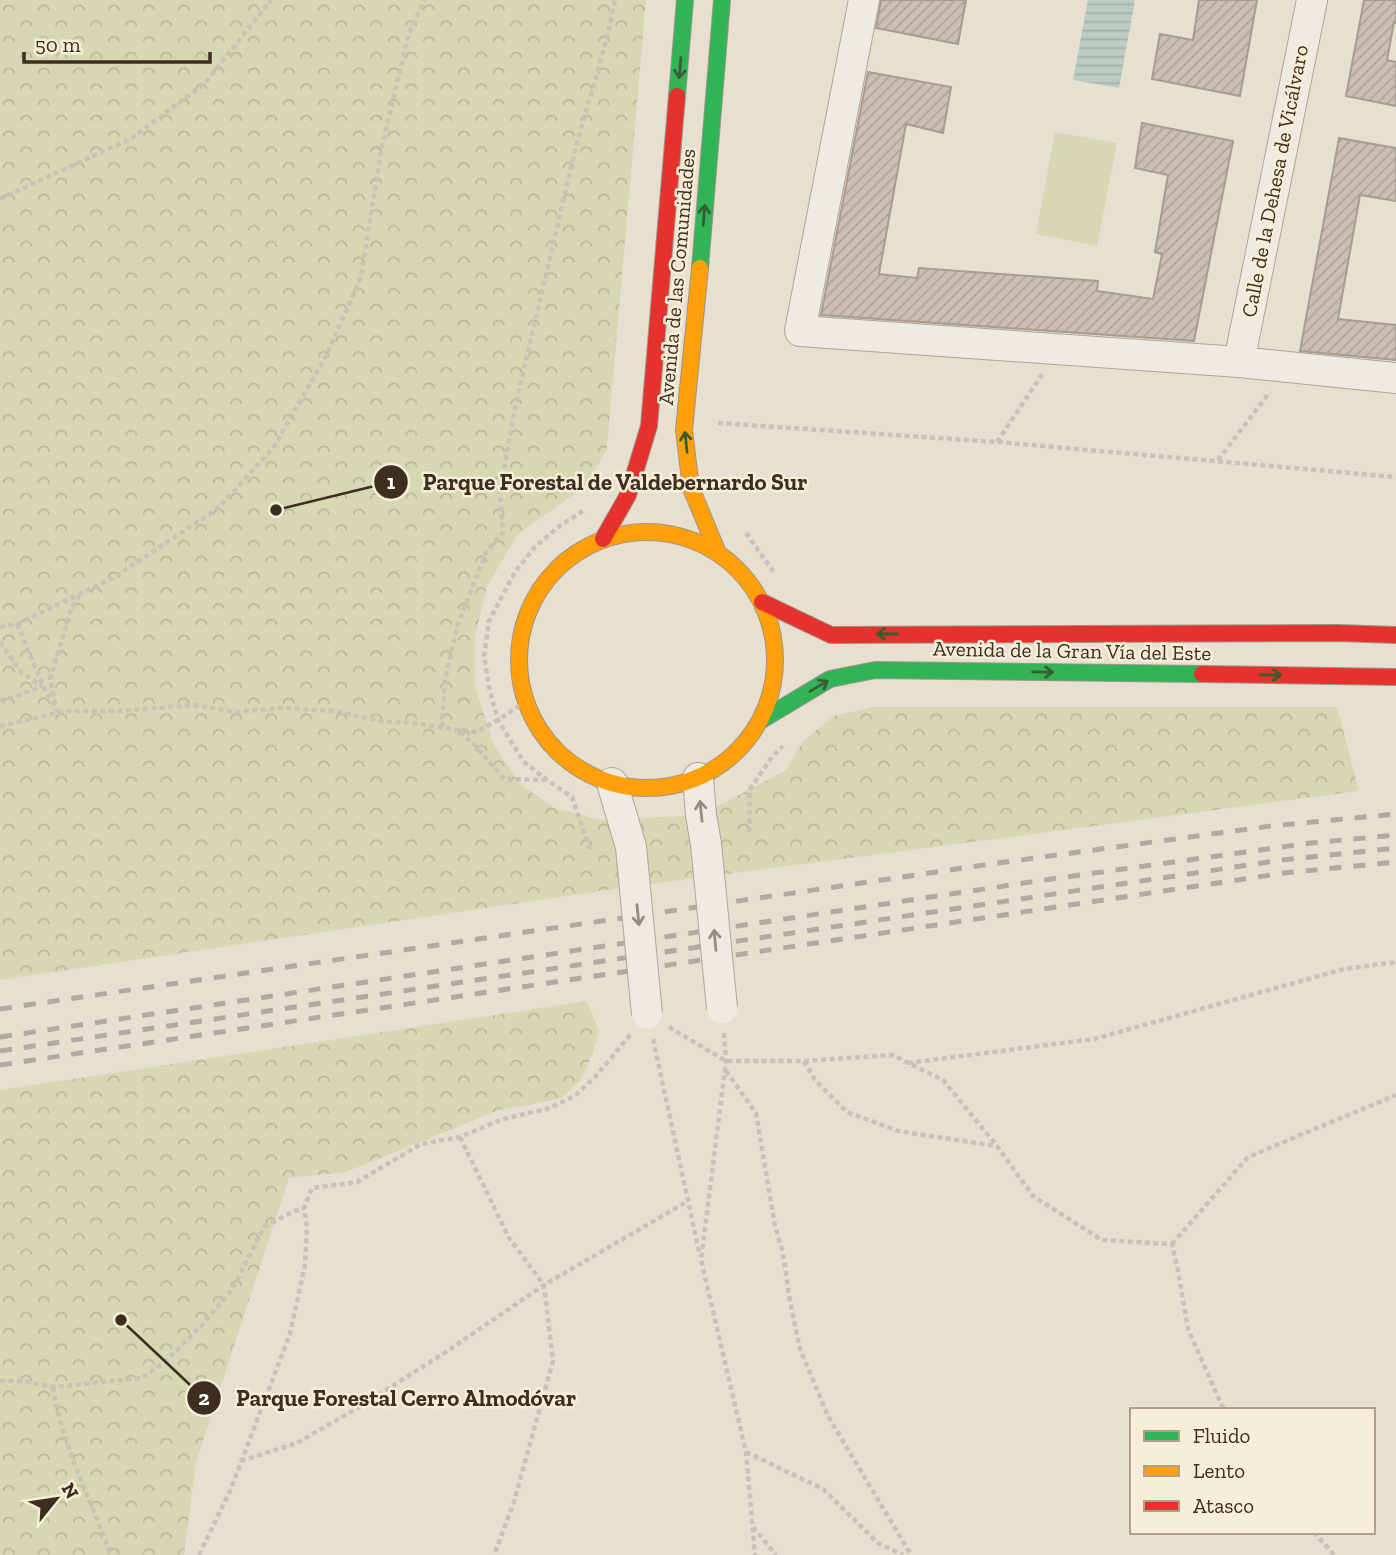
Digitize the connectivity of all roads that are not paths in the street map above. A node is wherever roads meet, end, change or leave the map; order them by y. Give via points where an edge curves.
1 (685, 0) edge
2 (722, 0) edge
3 (864, 0) edge
4 (1312, 0) edge
5 (1239, 362) junction
6 (1396, 377) edge
7 (603, 539) junction
8 (718, 553) junction
9 (762, 602) junction
10 (1396, 635) edge
11 (1396, 677) edge
12 (760, 721) junction
13 (698, 778) junction
14 (612, 783) junction
15 (722, 1008) road end
16 (647, 1014) road end

1 -> 7 street, Avenida de las Comunidades via 649,426 628,495
8 -> 2 street, Avenida de las Comunidades via 691,488 684,430
3 - 5 street via 800,331
4 - 5 street, Calle de la Dehesa de Vicálvaro
5 - 6 street
7 - 8 street via 663,532 692,539
7 - 14 street via 561,564 544,582 531,604 519,652 526,701 550,744 568,761
8 - 9 street via 743,575
10 -> 9 street, Avenida de la Gran Vía del Este via 831,635
9 - 12 street via 775,655 771,694
12 -> 11 street, Avenida de la Gran Vía del Este via 830,679 876,670
12 - 13 street via 728,760
13 - 14 street via 656,788
15 -> 13 street, bridge
14 -> 16 street, bridge via 631,847

